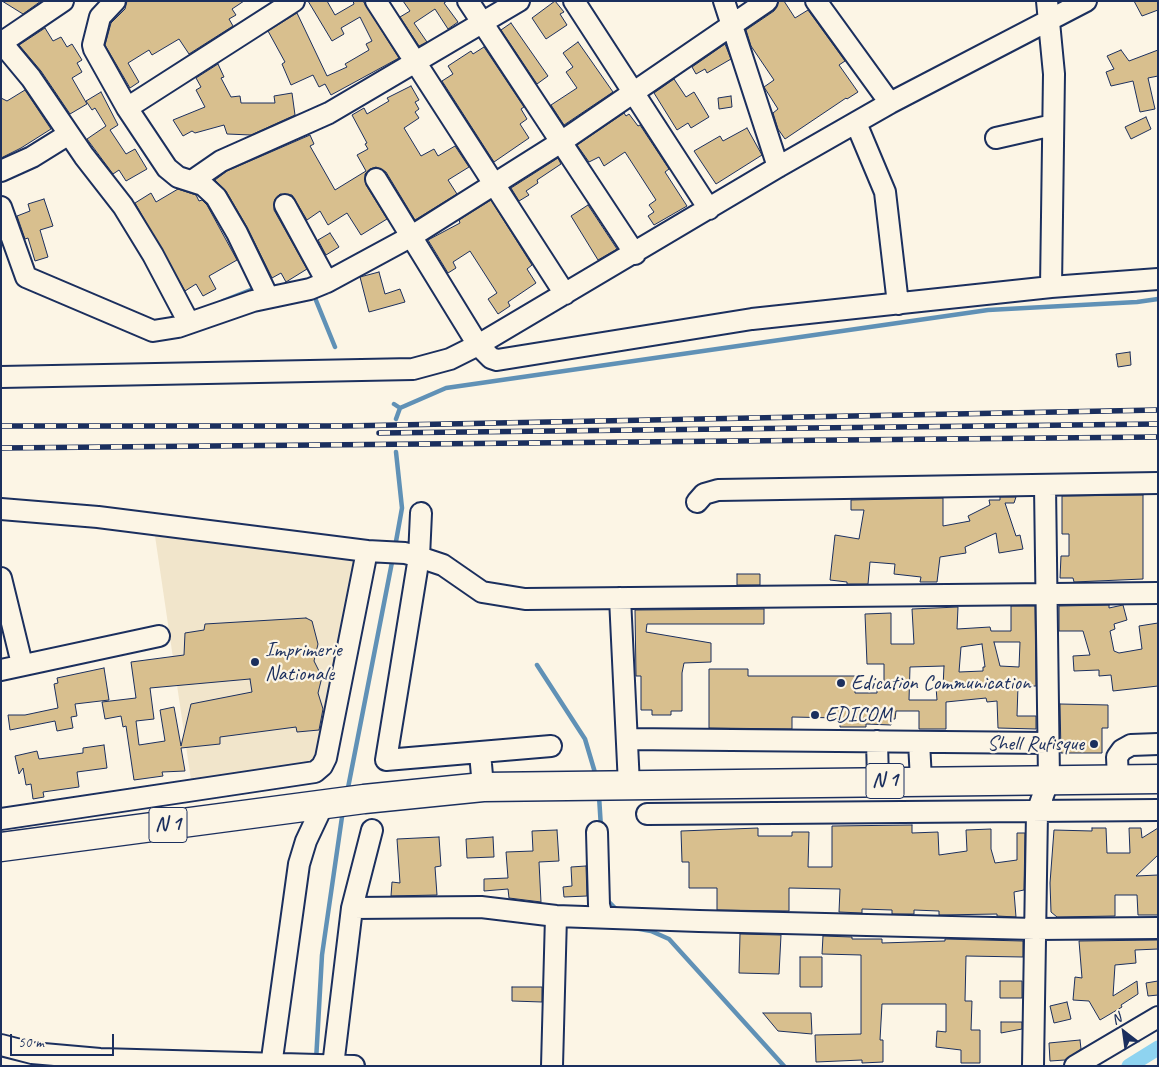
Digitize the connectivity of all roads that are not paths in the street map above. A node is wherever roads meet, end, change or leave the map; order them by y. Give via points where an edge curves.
1 (63, 1) edge
2 (115, 1) edge
3 (294, 1) edge
4 (376, 1) edge
5 (468, 1) edge
6 (519, 1) edge
7 (574, 1) edge
8 (724, 1) edge
9 (767, 1) edge
10 (816, 1) edge
11 (1086, 1) edge
12 (1048, 10) edge
13 (483, 24) junction
14 (731, 26) junction
15 (1, 42) edge
16 (416, 63) junction
17 (634, 92) junction
18 (890, 103) junction
19 (127, 108) junction
20 (856, 123) junction
21 (1053, 126) junction
22 (69, 134) junction
23 (996, 138) dead end
24 (560, 142) junction
25 (778, 167) junction
26 (1, 171) edge
27 (376, 179) dead end
28 (192, 181) junction
29 (494, 185) junction
30 (285, 205) dead end
31 (1, 208) edge
32 (709, 209) junction
33 (412, 236) junction
34 (634, 254) junction
35 (1158, 279) edge
36 (327, 282) junction
37 (1051, 287) junction
38 (565, 294) junction
39 (268, 297) junction
40 (898, 304) junction
41 (189, 323) junction
42 (478, 345) junction
43 (1, 377) edge
44 (1158, 483) edge
45 (1046, 486) junction
46 (697, 502) dead end
47 (1, 509) edge
48 (421, 513) dead end
49 (375, 551) junction
50 (412, 555) junction
51 (1, 578) edge
52 (1158, 593) edge
53 (1047, 594) junction
54 (620, 598) junction
55 (159, 636) dead end
56 (22, 664) junction
57 (1, 670) edge
58 (627, 739) junction
59 (877, 741) junction
60 (919, 742) junction
61 (1048, 743) junction
62 (1158, 744) edge
63 (551, 746) dead end
64 (480, 753) junction
65 (1049, 779) junction
66 (1118, 779) junction
67 (1158, 779) edge
68 (921, 780) junction
69 (878, 781) junction
70 (610, 785) junction
71 (483, 787) junction
72 (328, 804) junction
73 (1158, 810) edge
74 (1037, 812) junction
75 (647, 814) dead end
76 (1, 819) edge
77 (372, 830) dead end
78 (597, 832) dead end
79 (1, 847) edge
80 (352, 908) junction
81 (556, 916) junction
82 (602, 917) junction
83 (1158, 928) edge
84 (1035, 929) junction
85 (1158, 1018) edge
86 (1, 1046) edge
87 (31, 1059) edge
88 (278, 1065) edge
89 (329, 1065) edge
90 (354, 1066) edge
91 (552, 1066) edge
92 (1032, 1066) edge
93 (1076, 1066) edge

1 - 15 street
2 - 19 street via 100,17 93,45
3 - 19 street
4 - 16 street
5 - 13 street
6 - 13 street
7 - 17 street
8 - 14 street
9 - 14 street
10 - 18 street
11 - 12 street
12 - 18 street
12 - 21 street via 1054,74
13 - 16 street
13 - 24 street
14 - 17 street
14 - 25 street
15 - 22 street via 31,78
16 - 28 street via 328,113 221,161
16 - 29 street
17 - 24 street
17 - 32 street
18 - 20 street
19 - 28 street via 174,175
20 - 25 street
20 - 40 street via 885,192
21 - 23 street
21 - 37 street
22 - 26 street via 32,157
22 - 41 street via 123,206
24 - 29 street
24 - 34 street
25 - 32 street
27 - 33 street
28 - 39 street via 208,188 221,204
29 - 33 street
29 - 38 street
30 - 36 street
31 - 41 street via 26,277 152,331
32 - 34 street
33 - 36 street
33 - 42 street
34 - 38 street
35 - 37 street
36 - 39 street via 302,292
37 - 40 street
38 - 42 street
39 - 41 street
40 - 42 street via 752,320 498,360 491,358
42 - 43 street via 450,359 413,369
44 - 45 street
45 - 46 street via 718,490 704,494
45 - 53 street
47 - 49 street via 98,517
48 - 50 street
49 - 50 street
49 - 76 street via 326,758 316,772
50 - 54 street via 443,564 482,592 525,598
50 - 64 street via 387,762
51 - 56 street
52 - 53 street
53 - 54 street
53 - 61 street
54 - 58 street
55 - 56 street
56 - 57 street
58 - 59 street
58 - 70 street
59 - 60 street
59 - 69 street
60 - 61 street
60 - 68 street
61 - 65 street
62 - 66 street via 1131,745 1122,750 1117,757
63 - 64 street
64 - 71 street
65 - 66 highway, N 1
65 - 68 highway, N 1
65 - 74 street
66 - 67 highway, N 1
68 - 69 highway, N 1
69 - 70 highway, N 1
70 - 71 highway, N 1
71 - 72 highway, N 1
72 - 79 highway, N 1
72 - 88 street via 306,841 299,864
73 - 74 street
74 - 75 street
74 - 84 street
77 - 80 street
78 - 82 street
80 - 81 street via 481,907
80 - 89 street
81 - 82 street
81 - 91 street
82 - 84 street
83 - 84 street
84 - 92 street
85 - 93 street
86 - 87 street
87 - 88 street
88 - 89 street
89 - 90 street

